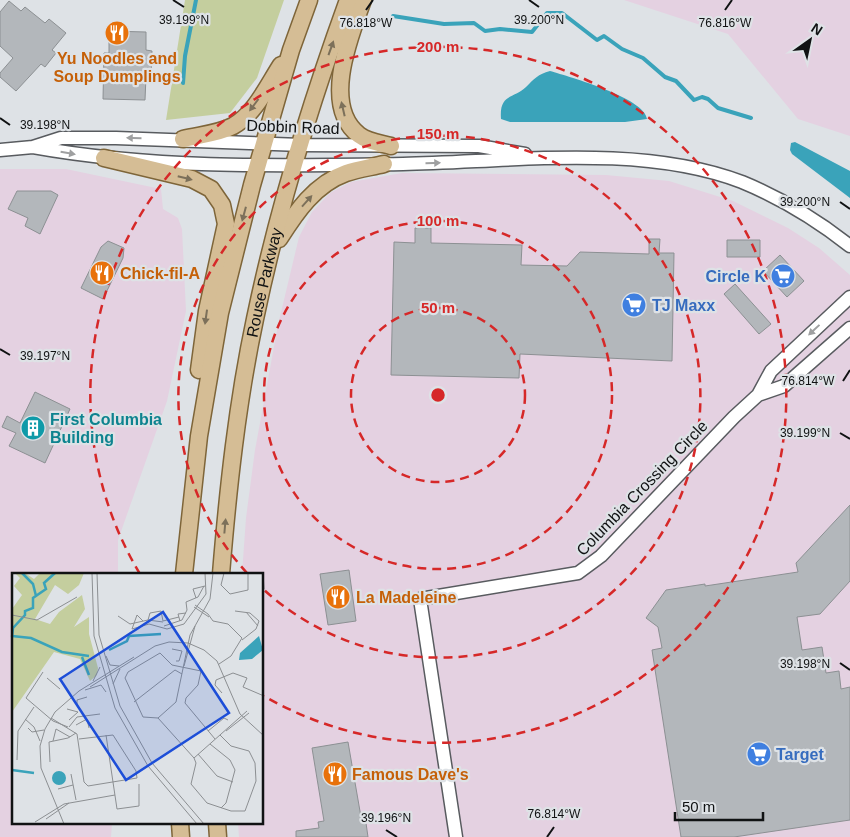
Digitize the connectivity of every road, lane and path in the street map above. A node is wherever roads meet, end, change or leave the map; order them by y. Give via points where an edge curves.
1 (309, 0) edge
2 (348, 0) edge
3 (363, 0) edge
4 (291, 50) junction
5 (183, 139) junction
6 (264, 142) junction
7 (301, 145) junction
8 (33, 146) junction
9 (391, 146) junction
10 (0, 150) edge
11 (104, 158) junction
12 (552, 158) junction
13 (384, 164) junction
14 (295, 166) junction
15 (257, 167) junction
16 (850, 246) edge
17 (269, 255) junction
18 (850, 297) edge
19 (850, 328) edge
20 (758, 395) junction
21 (184, 573) edge
22 (184, 573) edge
23 (221, 573) edge
24 (180, 824) edge
25 (217, 824) edge
26 (180, 837) edge
27 (218, 837) edge
28 (456, 837) edge

1 - 4 main road
7 -> 2 main road, Rouse Parkway
9 -> 3 main road via 360,136 346,121 342,110 341,78
4 -> 5 main road via 264,93 242,119 221,130
4 - 6 main road
5 - 6 street, Dobbin Road
5 -> 8 street, Dobbin Road via 61,138
6 - 7 street, Dobbin Road
6 - 15 main road
7 - 9 street, Dobbin Road
7 - 14 main road, Rouse Parkway
8 - 10 street, Dobbin Road
8 -> 11 street, Dobbin Road
9 - 12 street, Dobbin Road via 478,146
11 - 15 street, Dobbin Road
11 -> 22 main road via 203,184 217,195 225,214 226,224 206,311 198,374 185,513
13 -> 12 street, Dobbin Road
12 - 16 street, Dobbin Road via 639,161 711,173 777,198
13 - 14 street, Dobbin Road
17 -> 13 main road via 300,209 322,186 346,173
14 - 15 street, Dobbin Road
14 - 17 main road, Rouse Parkway
15 -> 21 main road via 234,248 208,375
23 -> 17 main road, Rouse Parkway via 242,389
18 -> 20 street, Columbia Crossing Circle via 771,371
19 - 20 street, Columbia Crossing Circle via 784,386
20 - 28 street, Columbia Crossing Circle via 585,570 420,599
24 - 26 main road
25 - 27 main road

